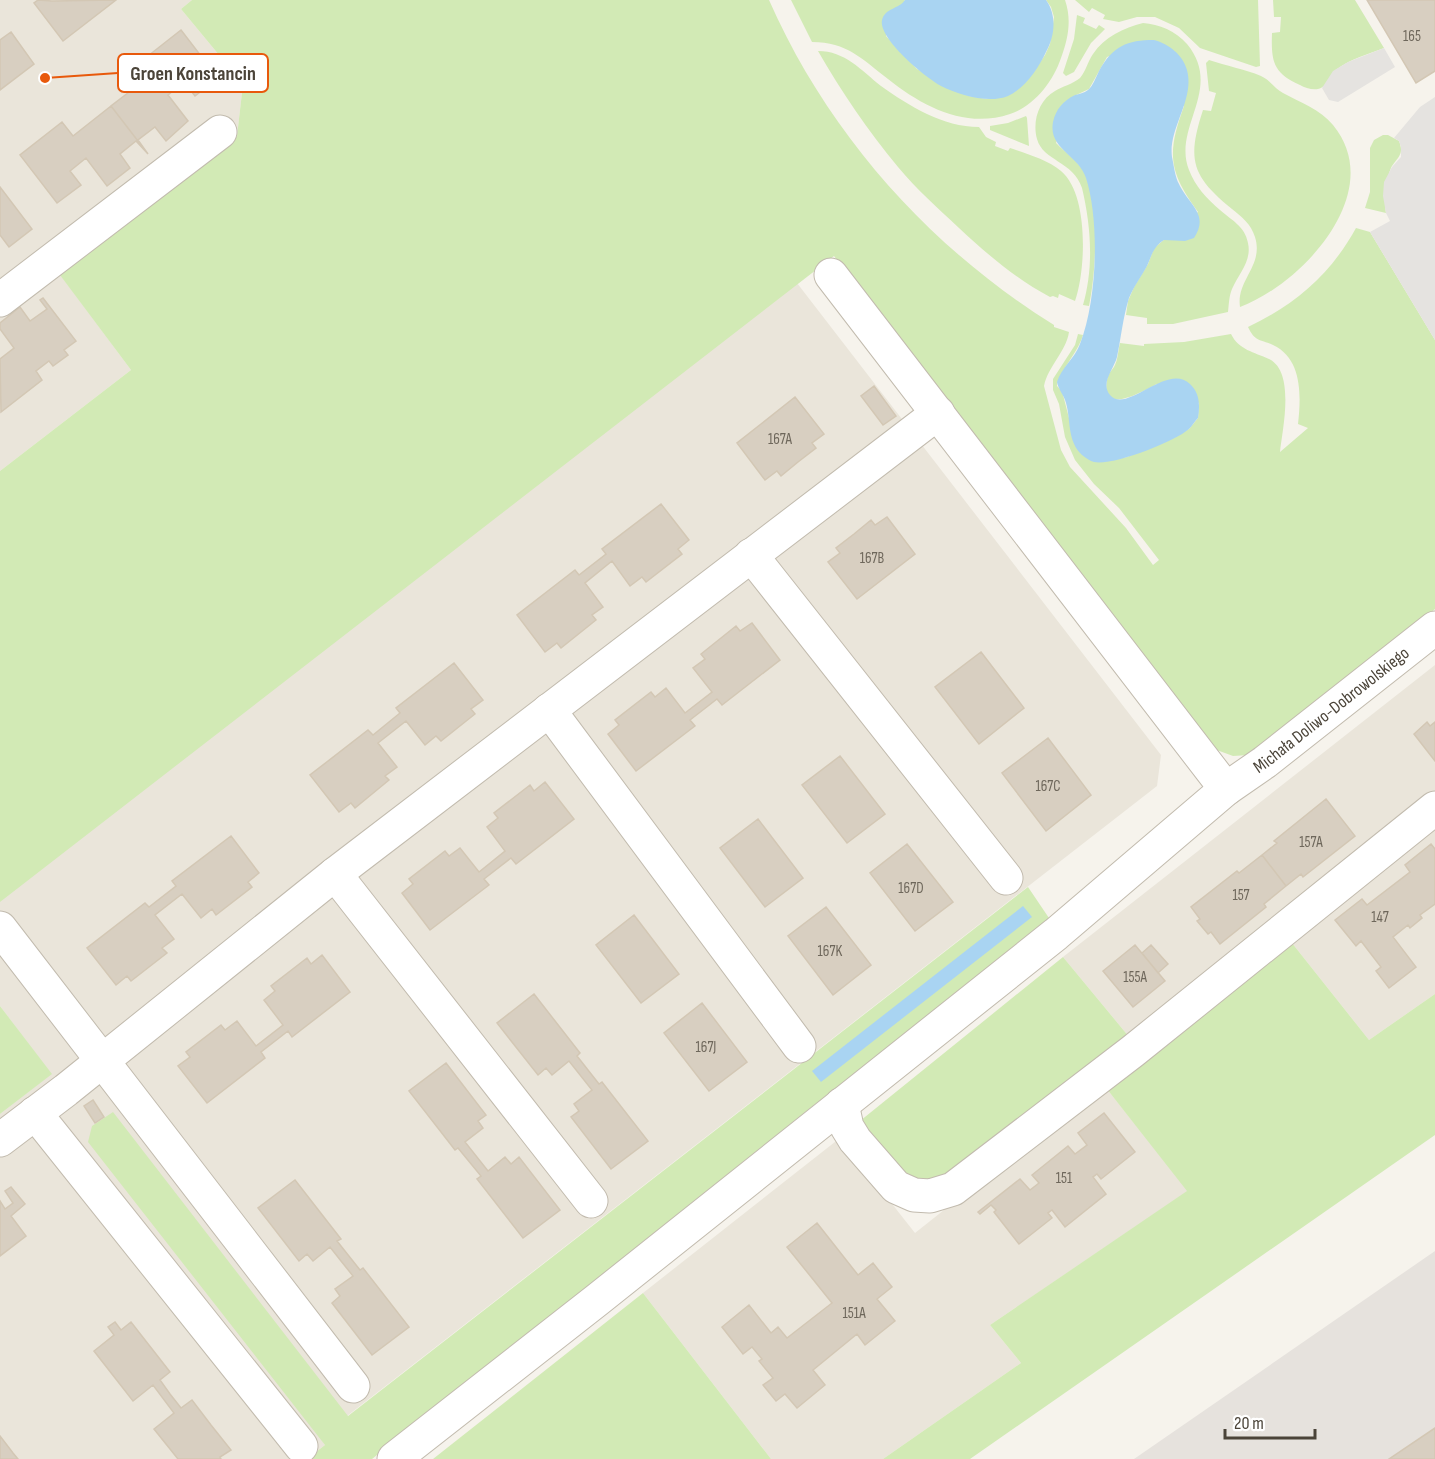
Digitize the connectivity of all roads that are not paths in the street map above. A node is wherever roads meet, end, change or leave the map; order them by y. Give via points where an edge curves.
1 (220, 132) dead end
2 (831, 275) dead end
3 (0, 300) edge
4 (938, 414) junction
5 (751, 555) junction
6 (1435, 628) edge
7 (549, 710) junction
8 (1226, 789) junction
9 (1435, 808) edge
10 (335, 874) junction
11 (1006, 878) dead end
12 (0, 928) edge
13 (799, 1046) dead end
14 (101, 1061) junction
15 (842, 1104) junction
16 (35, 1113) junction
17 (0, 1140) edge
18 (591, 1201) dead end
19 (353, 1386) dead end
20 (301, 1446) dead end
21 (394, 1459) edge

1 - 3 street
2 - 4 street
4 - 5 street
4 - 8 street
5 - 7 street
5 - 11 street
6 - 8 street, Michała Doliwo-Dobrowolskiego
7 - 10 street
7 - 13 street
8 - 15 street, Michała Doliwo-Dobrowolskiego via 1056,934
9 - 15 street via 1133,1051 953,1189 930,1196 914,1195 896,1187 855,1140 847,1127
10 - 14 street
10 - 18 street
12 - 14 street
14 - 16 street
14 - 19 street
15 - 21 street, Michała Doliwo-Dobrowolskiego
16 - 17 street
16 - 20 street

